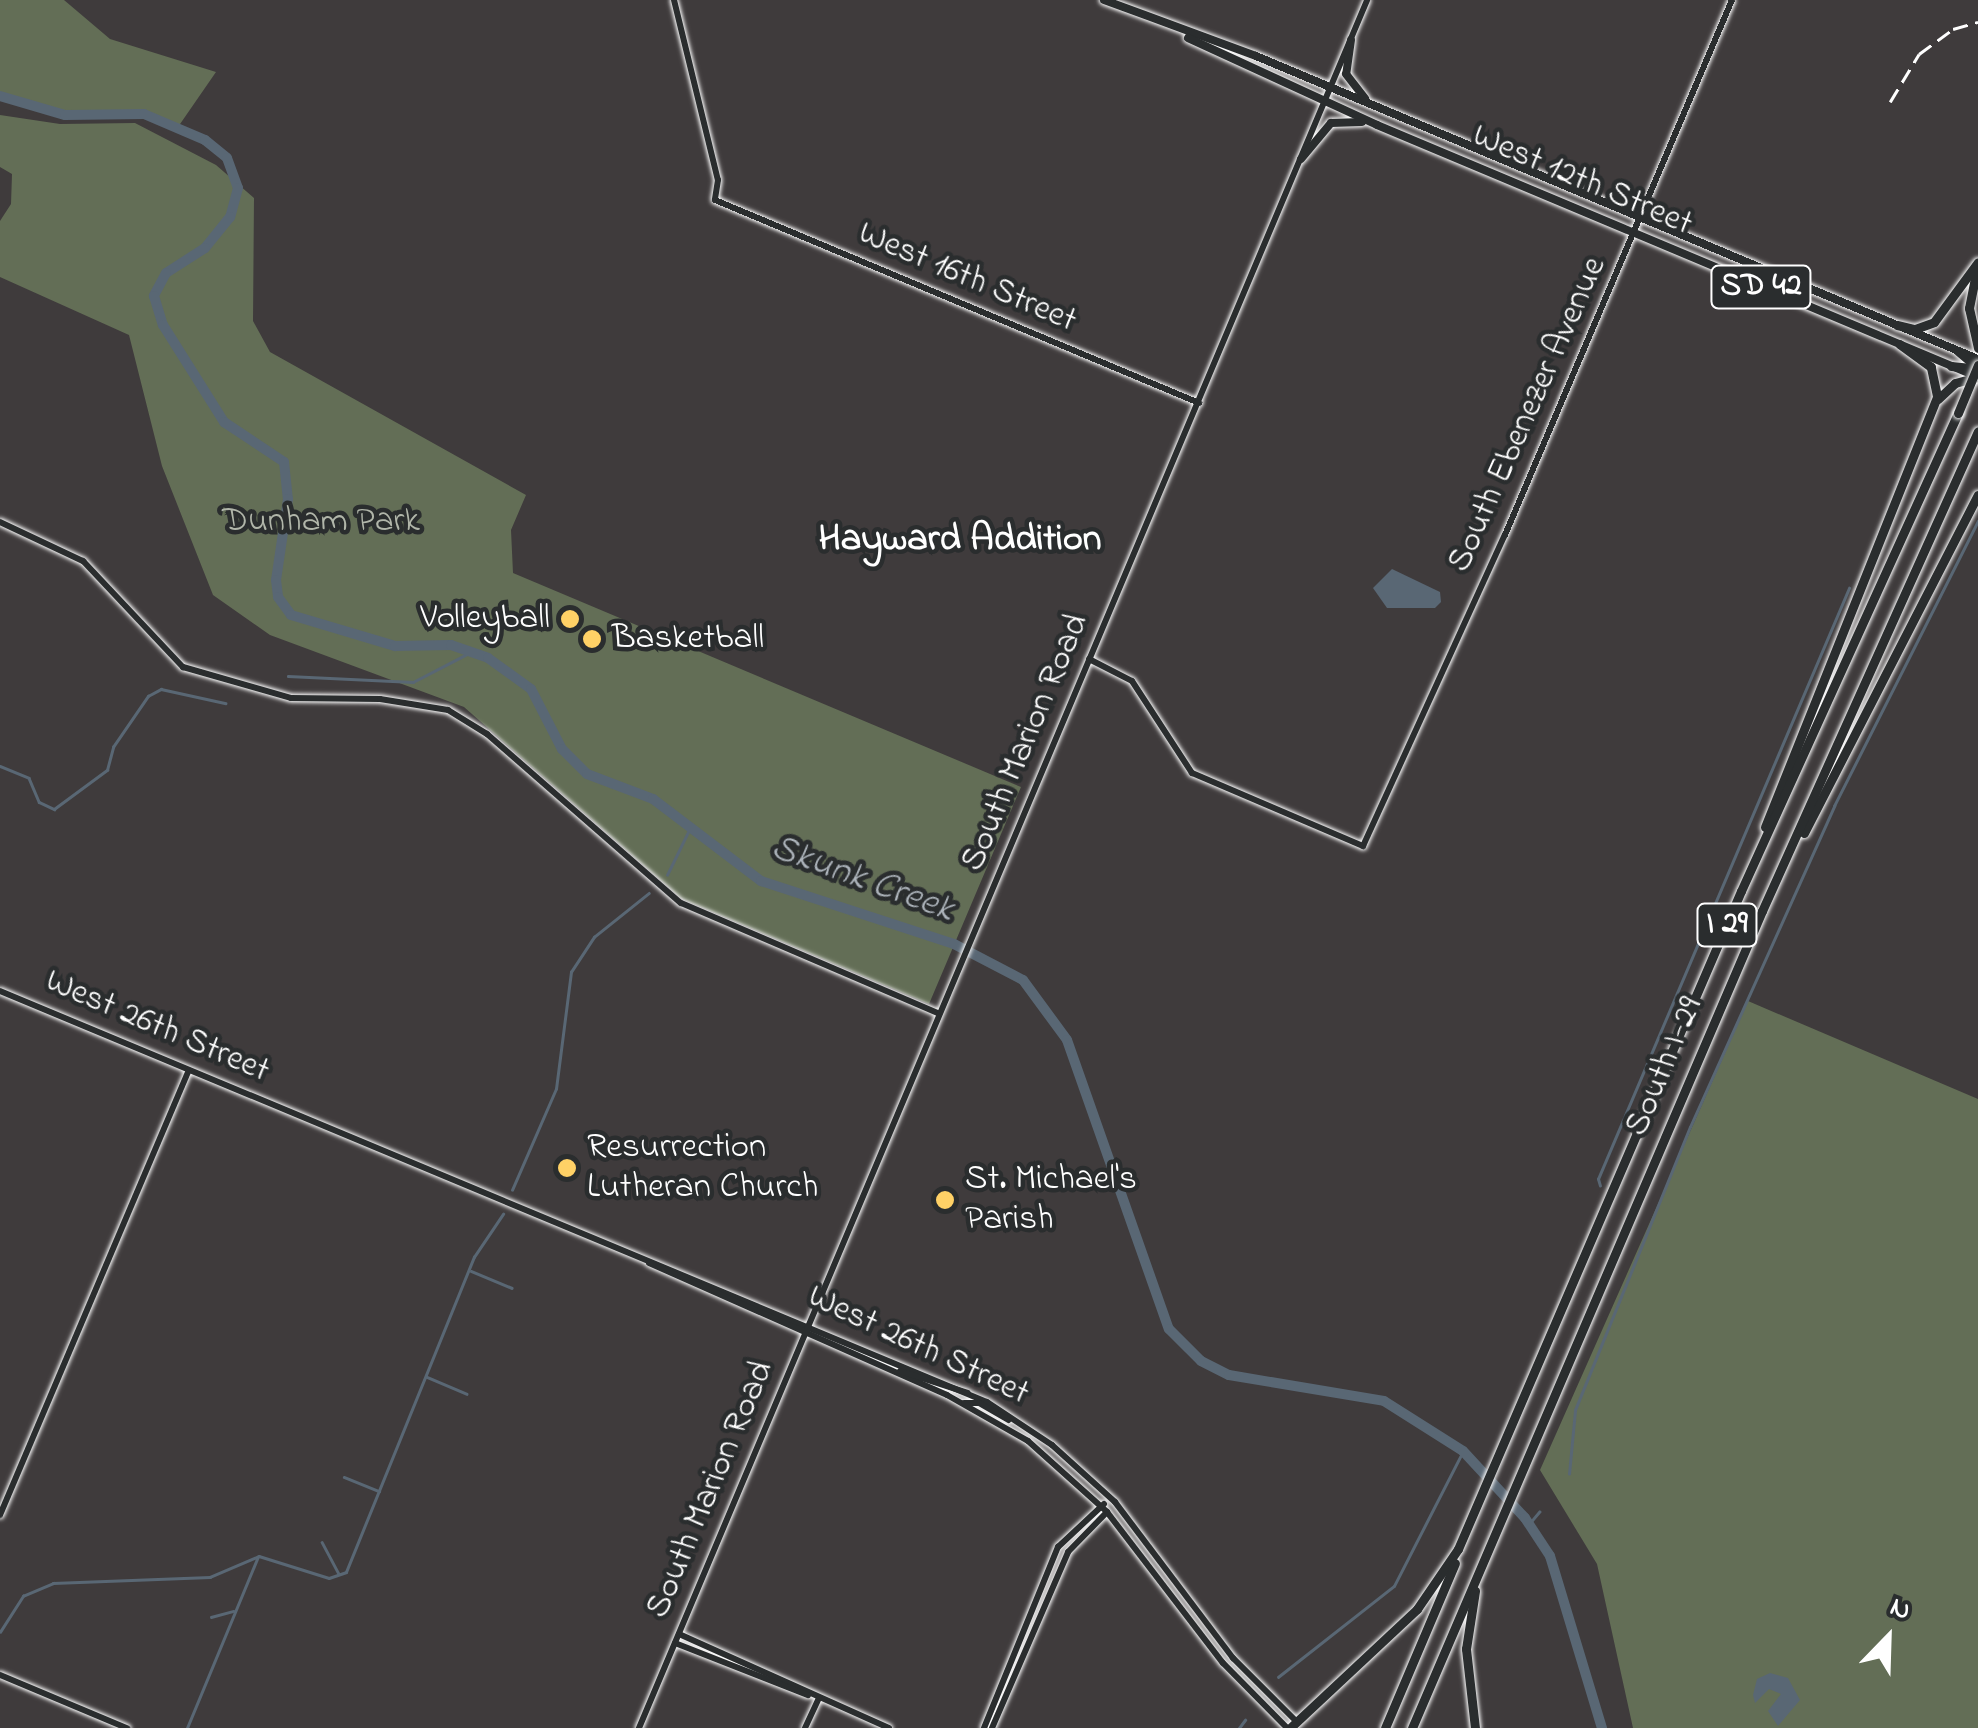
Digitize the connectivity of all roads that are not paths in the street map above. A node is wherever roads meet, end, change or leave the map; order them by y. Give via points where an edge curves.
1 (674, 0) edge
2 (1104, 0) edge
3 (1367, 0) edge
4 (1732, 0) edge
5 (1169, 28) junction
6 (1350, 40) junction
7 (1330, 88) junction
8 (1325, 102) junction
9 (1404, 118) junction
10 (1376, 125) junction
11 (1301, 159) junction
12 (1640, 220) junction
13 (1634, 233) junction
14 (1978, 264) edge
15 (1897, 325) junction
16 (1899, 344) junction
17 (1978, 348) edge
18 (1958, 351) joint
19 (1978, 365) edge
20 (1951, 366) junction
21 (1978, 377) edge
22 (1199, 403) junction
23 (1932, 410) junction
24 (1978, 432) edge
25 (1978, 495) edge
26 (0, 522) edge
27 (1089, 659) junction
28 (1741, 891) junction
29 (1762, 910) junction
30 (0, 991) edge
31 (938, 1012) junction
32 (189, 1070) junction
33 (626, 1251) junction
34 (808, 1323) junction
35 (804, 1333) junction
36 (880, 1366) junction
37 (969, 1392) junction
38 (964, 1403) junction
39 (1045, 1440) junction
40 (1115, 1502) junction
41 (1100, 1504) junction
42 (1107, 1512) junction
43 (0, 1515) edge
44 (1474, 1515) junction
45 (1494, 1536) junction
46 (679, 1634) junction
47 (675, 1643) junction
48 (0, 1675) edge
49 (819, 1698) junction
50 (1291, 1725) edge
51 (127, 1728) edge
52 (639, 1728) edge
53 (805, 1728) edge
54 (889, 1728) edge
55 (984, 1728) edge
56 (992, 1728) edge
57 (1306, 1728) edge
58 (1385, 1728) edge
59 (1412, 1728) edge
60 (1475, 1728) edge

1 - 22 street, West 16th Street via 718,180 716,200
2 - 5 main road, West 12th Street / SD 42
3 - 6 street, South Marion Road
4 - 12 street, South Ebenezer Avenue
5 - 7 main road, West 12th Street / SD 42
5 - 8 main road, West 12th Street / SD 42
6 - 7 street, South Marion Road
6 - 9 main road via 1349,84
7 - 8 street, South Marion Road
7 - 9 main road, West 12th Street / SD 42
8 - 10 main road, West 12th Street / SD 42
8 - 11 street, South Marion Road
9 - 12 main road, West 12th Street / SD 42
10 - 11 main road via 1335,120
10 - 13 main road, West 12th Street / SD 42
11 - 22 street, South Marion Road
12 - 13 street, South Ebenezer Avenue
12 - 15 main road, West 12th Street / SD 42
13 - 16 main road, West 12th Street / SD 42
13 - 27 street, South Ebenezer Avenue via 1363,846 1192,772 1132,681
14 - 15 highway via 1934,322 1915,329
14 - 17 highway via 1969,308
15 - 18 main road, West 12th Street / SD 42
16 - 20 main road, West 12th Street / SD 42
16 - 23 highway via 1935,372
18 - 19 highway
19 - 20 highway
19 - 28 highway, South I-29 / I 29, bridge
20 - 21 main road, West 12th Street / SD 42
21 - 23 highway via 1950,386
22 - 27 street, South Marion Road
23 - 28 highway
24 - 29 highway, South I-29 / I 29
25 - 29 highway
26 - 31 street via 83,561 183,667 290,698 392,700 456,714 682,903
27 - 31 street, South Marion Road
28 - 44 highway, South I-29 / I 29
29 - 45 highway, South I-29 / I 29
30 - 32 street, West 26th Street
31 - 34 street, South Marion Road
32 - 33 street, West 26th Street
32 - 43 street
33 - 34 street, West 26th Street
33 - 35 street, West 26th Street
34 - 35 street, South Marion Road
34 - 37 street, West 26th Street
35 - 36 street, West 26th Street
35 - 46 street, South Marion Road
36 - 37 street
36 - 38 street, West 26th Street
37 - 39 street, West 26th Street
38 - 39 street via 980,1403
38 - 41 street, West 26th Street via 1028,1441
39 - 40 street, West 26th Street
40 - 41 street
40 - 50 street, West 26th Street
41 - 42 street, West 26th Street
41 - 55 street via 1058,1547
42 - 50 street, West 26th Street via 1222,1664
42 - 56 street via 1068,1552
44 - 50 highway via 1416,1609
44 - 58 highway, South I-29 / I 29
45 - 59 highway, South I-29 / I 29
45 - 60 highway via 1466,1634
46 - 47 street, South Marion Road
46 - 49 street
47 - 49 street
47 - 52 street, South Marion Road
48 - 51 street
49 - 53 street
49 - 54 street
50 - 57 main road, West 26th Street

